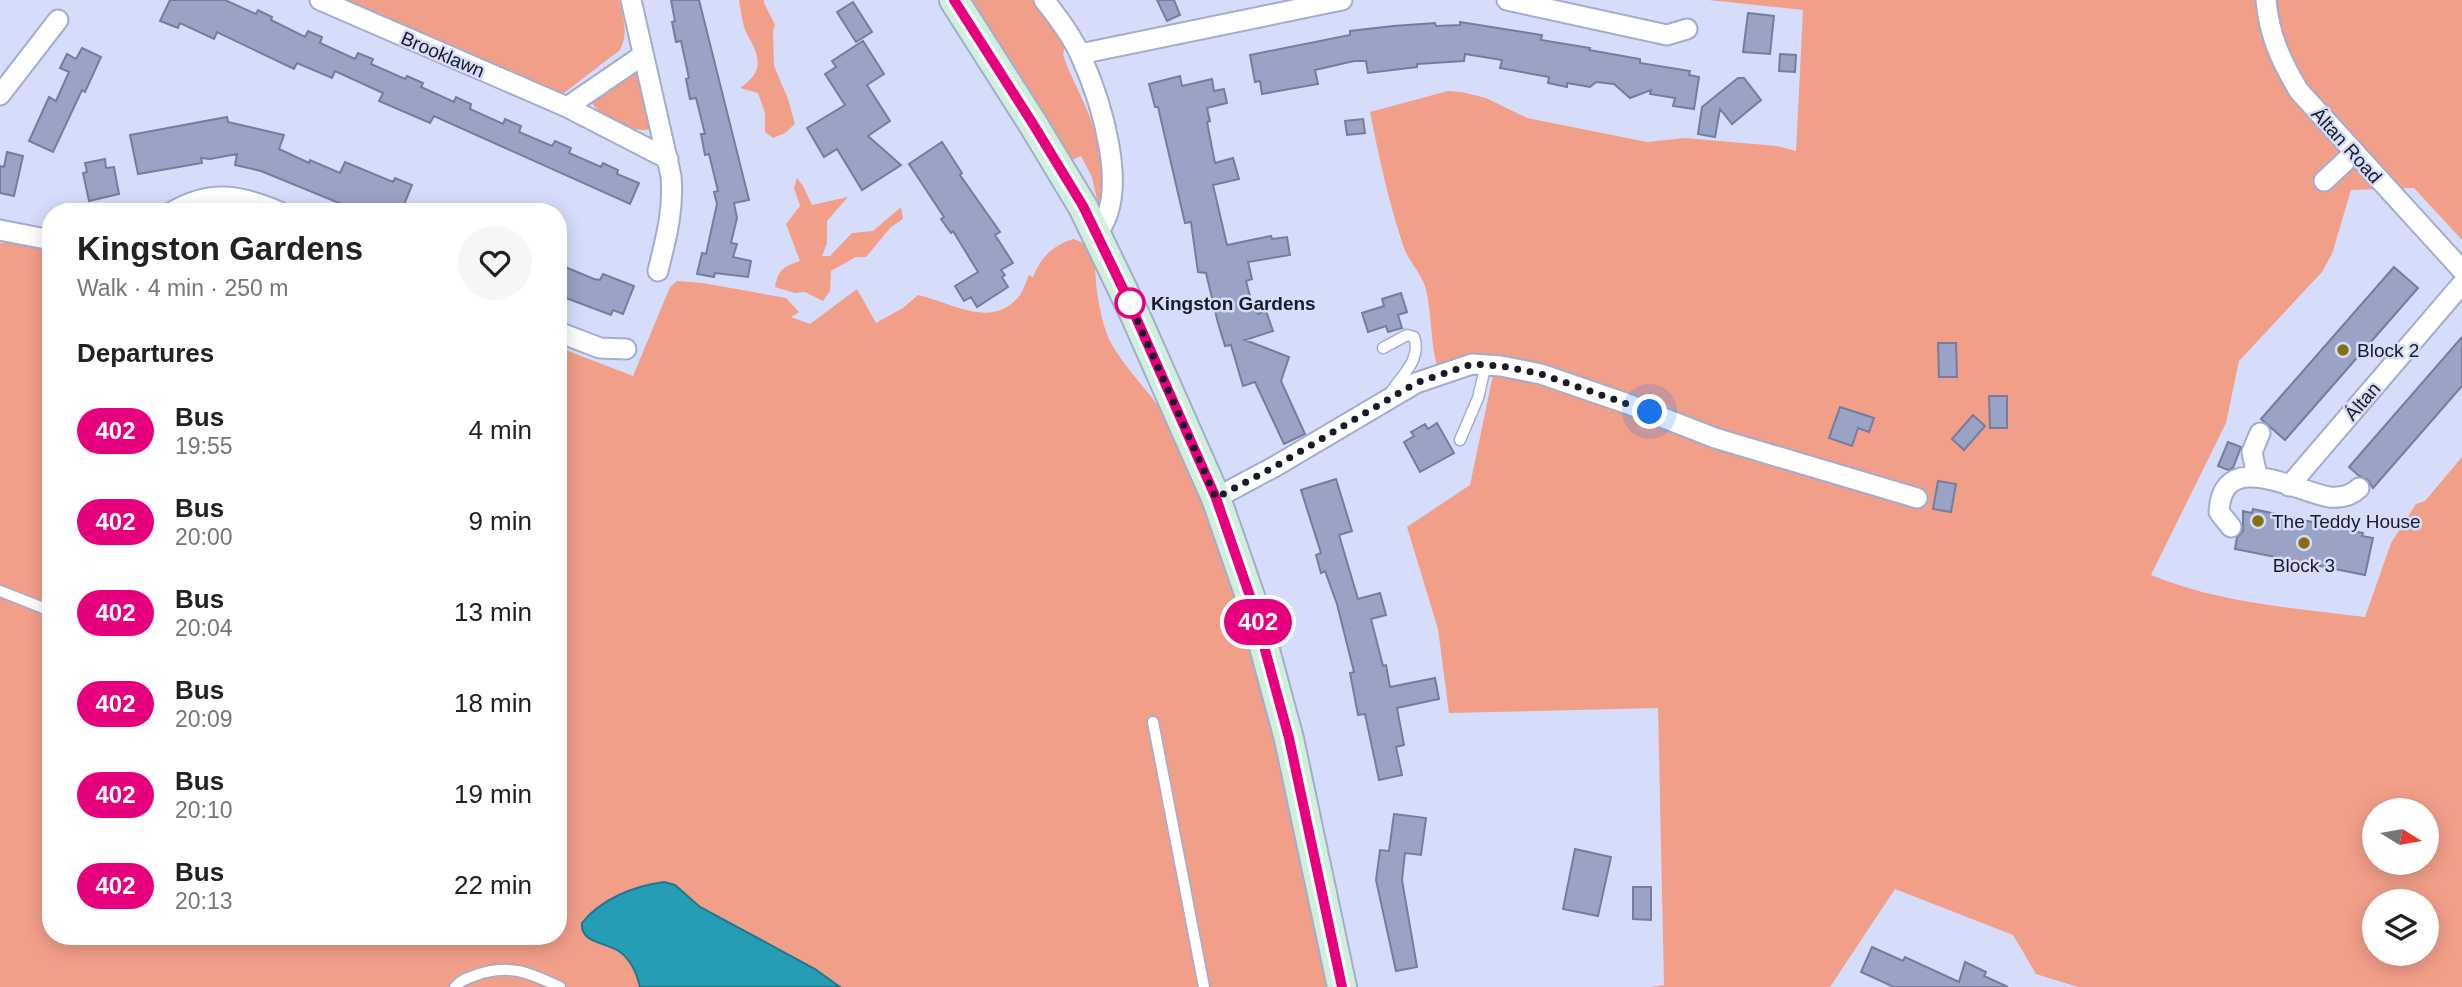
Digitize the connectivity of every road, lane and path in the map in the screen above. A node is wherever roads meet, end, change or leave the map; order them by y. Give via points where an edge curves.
1 (320, 0) edge
2 (631, 0) edge
3 (954, 0) edge
4 (1044, 0) edge
5 (1342, 0) edge
6 (1507, 0) edge
7 (2266, 0) edge
8 (58, 20) dead end
9 (1687, 29) dead end
10 (1080, 54) junction
11 (643, 55) junction
12 (0, 95) edge
13 (567, 107) junction
14 (2354, 153) junction
15 (668, 159) junction
16 (2324, 181) dead end
17 (196, 203) edge
18 (256, 203) edge
19 (0, 230) edge
20 (1096, 234) junction
21 (42, 238) edge
22 (2462, 270) edge
23 (658, 271) dead end
24 (2462, 284) edge
25 (567, 335) edge
26 (1383, 348) dead end
27 (626, 349) dead end
28 (1486, 364) junction
29 (1391, 397) junction
30 (2260, 433) dead end
31 (1460, 440) dead end
32 (2257, 476) junction
33 (2289, 486) junction
34 (2359, 488) dead end
35 (1216, 498) junction
36 (1917, 498) dead end
37 (2231, 527) dead end
38 (0, 591) edge
39 (42, 607) edge
40 (1153, 722) dead end
41 (455, 987) edge
42 (560, 987) edge
43 (1204, 987) edge
44 (1342, 987) edge

1 - 13 street, Brooklawn
2 - 11 street
3 - 20 main road
4 - 10 street
5 - 10 street
6 - 9 street via 1667,35
7 - 14 street, Áltan Road via 2268,26 2280,60 2299,91
8 - 12 street
10 - 20 street via 1110,140 1109,212
11 - 13 street
11 - 15 street
13 - 15 street, Brooklawn
14 - 16 street
14 - 22 street, Áltan Road
15 - 23 street via 673,200
17 - 18 street via 238,196
19 - 21 street
20 - 35 main road
24 - 33 street, Áltan
25 - 27 street via 600,348
26 - 29 lane via 1408,335 1417,345 1413,361
28 - 29 street via 1472,364 1416,383
28 - 31 lane
28 - 36 street via 1541,374 1715,439
29 - 35 street
30 - 32 street via 2252,452
32 - 33 street
32 - 37 street via 2243,477 2224,490 2219,512
33 - 34 street via 2335,498
35 - 44 main road via 1252,602 1286,726
38 - 39 lane
40 - 43 lane
41 - 42 lane via 484,973 512,969

